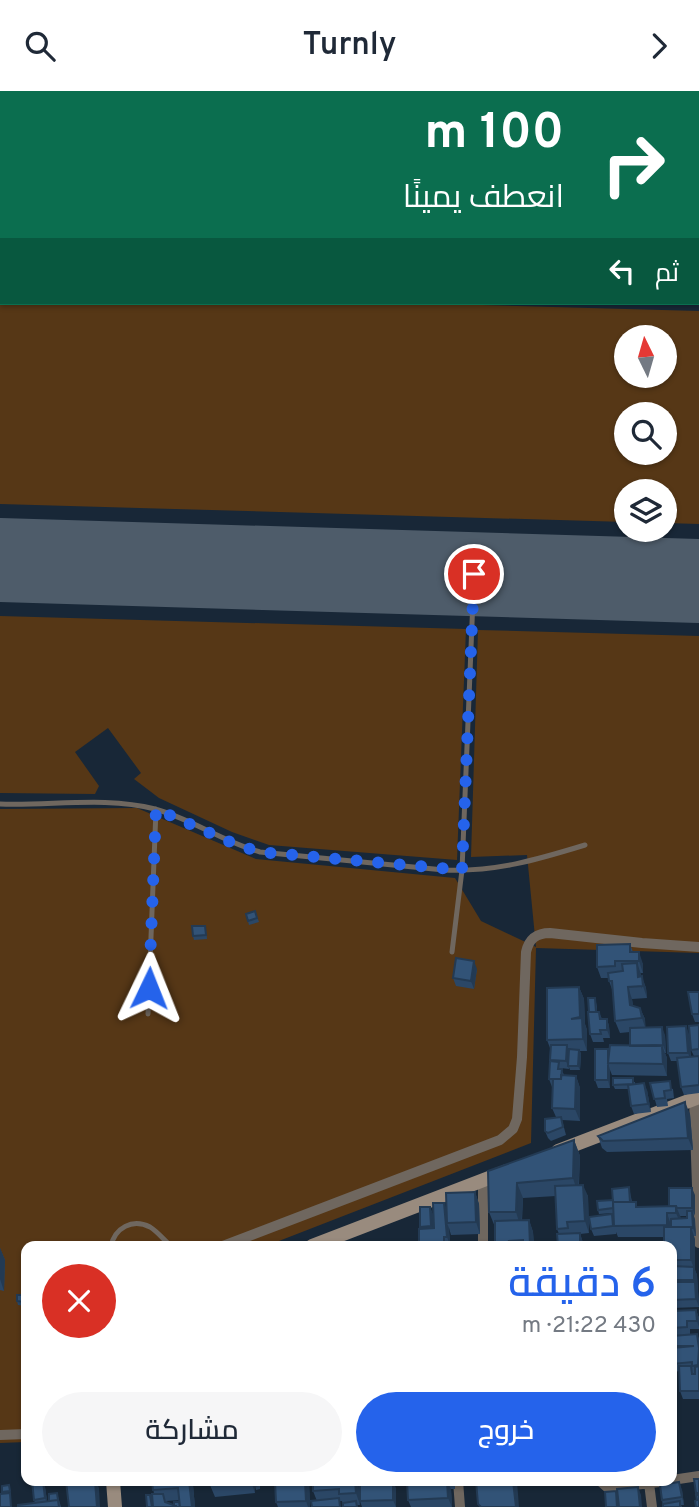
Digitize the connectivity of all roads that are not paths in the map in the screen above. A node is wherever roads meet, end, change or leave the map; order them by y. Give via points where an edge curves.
1 (474, 574) dead end
2 (0, 804) edge
3 (156, 809) junction
4 (585, 845) dead end
5 (462, 870) junction
6 (699, 947) edge
7 (452, 952) dead end
8 (148, 1014) dead end
9 (696, 1098) edge
10 (542, 1158) edge
11 (518, 1167) edge
12 (483, 1180) junction
13 (113, 1241) edge
14 (165, 1241) edge
15 (236, 1241) edge
16 (328, 1241) edge
17 (483, 1241) edge
18 (699, 1243) edge
19 (21, 1434) edge
20 (0, 1435) edge
21 (699, 1476) edge
22 (677, 1479) edge
23 (113, 1486) edge
24 (458, 1486) edge
25 (606, 1486) edge
26 (624, 1486) edge
27 (649, 1486) edge
28 (115, 1507) edge
29 (460, 1507) edge
30 (652, 1507) edge

1 - 5 lane
2 - 3 lane via 117,804
3 - 5 lane via 260,852
3 - 8 lane
4 - 5 lane via 521,864
5 - 7 lane
6 - 15 street via 550,933 533,937 526,952 517,1119 509,1133
9 - 10 street
9 - 18 street
11 - 12 street
12 - 16 street
12 - 17 street
13 - 14 lane via 121,1228 136,1224 151,1228
19 - 20 street
21 - 22 street
23 - 28 street
24 - 29 street
25 - 26 street
27 - 30 street

